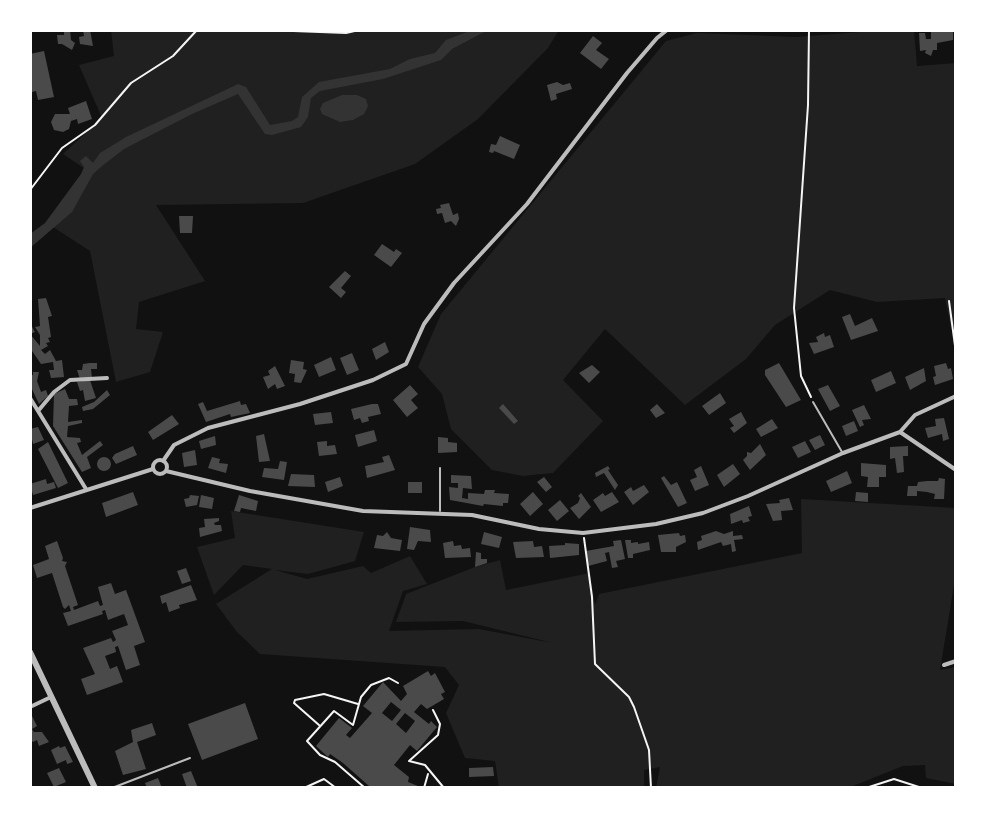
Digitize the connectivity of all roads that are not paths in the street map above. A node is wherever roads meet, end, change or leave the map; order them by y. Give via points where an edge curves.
1 (667, 30) edge
2 (107, 378) dead end
3 (956, 396) edge
4 (30, 398) edge
5 (813, 402) road end
6 (38, 411) junction
7 (900, 432) junction
8 (843, 453) junction
9 (163, 461) junction
10 (440, 468) dead end
11 (153, 469) junction
12 (956, 470) edge
13 (166, 471) junction
14 (86, 489) junction
15 (30, 508) edge
16 (440, 512) junction
17 (30, 652) edge
18 (956, 661) edge
19 (944, 665) dead end
20 (51, 697) junction
21 (30, 707) edge
22 (190, 758) dead end
23 (95, 788) edge
24 (112, 788) edge

1 - 9 street via 627,73 527,204 454,283 424,324 406,364 300,404 208,428 174,445
2 - 6 street via 70,380
3 - 7 street via 915,415
4 - 6 street
5 - 8 lane
6 - 14 street
7 - 8 street
7 - 12 street
8 - 16 street via 748,496 656,524 583,533
9 - 11 street
9 - 13 street
10 - 16 lane
11 - 13 street via 161,475
11 - 14 street
13 - 16 street via 363,511
14 - 15 street
17 - 20 street
18 - 19 street
20 - 21 street
20 - 23 street
22 - 24 lane

